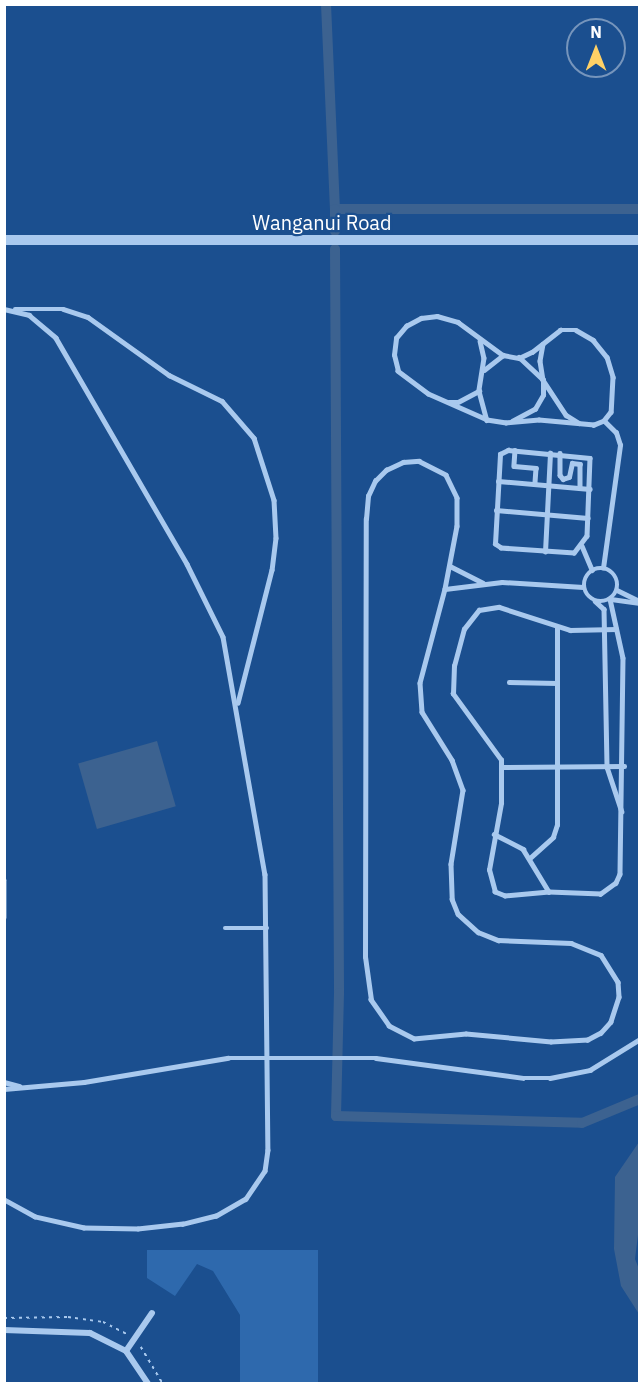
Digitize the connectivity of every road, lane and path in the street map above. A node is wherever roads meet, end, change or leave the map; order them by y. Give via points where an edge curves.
1 (4, 240) edge
2 (639, 240) edge
3 (4, 309) edge
4 (12, 309) junction
5 (475, 332) junction
6 (548, 337) junction
7 (503, 355) junction
8 (519, 358) junction
9 (483, 371) junction
10 (543, 380) junction
11 (480, 391) junction
12 (447, 402) junction
13 (487, 420) junction
14 (604, 421) junction
15 (506, 423) junction
16 (581, 424) junction
17 (515, 450) junction
18 (550, 453) junction
19 (561, 453) junction
20 (498, 481) junction
21 (535, 484) junction
22 (549, 485) junction
23 (580, 488) junction
24 (590, 489) junction
25 (496, 510) junction
26 (547, 514) junction
27 (588, 518) junction
28 (582, 546) junction
29 (545, 552) junction
30 (450, 566) junction
31 (603, 568) junction
32 (592, 570) junction
33 (483, 583) junction
34 (584, 587) junction
35 (445, 589) junction
36 (617, 590) junction
37 (611, 599) junction
38 (595, 601) junction
39 (639, 602) edge
40 (557, 628) junction
41 (616, 629) junction
42 (606, 630) junction
43 (509, 682) dead end
44 (557, 683) junction
45 (237, 706) junction
46 (624, 766) junction
47 (502, 767) junction
48 (557, 767) junction
49 (607, 767) junction
50 (622, 812) junction
51 (495, 834) junction
52 (530, 858) junction
53 (4, 880) edge
54 (549, 892) junction
55 (4, 917) edge
56 (225, 928) dead end
57 (267, 928) junction
58 (639, 1039) edge
59 (268, 1058) junction
60 (4, 1082) edge
61 (24, 1087) junction
62 (4, 1089) edge
63 (4, 1200) edge
64 (152, 1313) dead end
65 (4, 1330) edge
66 (126, 1350) junction
67 (148, 1383) edge

1 - 2 street, Wanganui Road
3 - 4 lane
4 - 45 lane via 29,315 56,338 187,564 223,637
4 - 45 lane via 42,307 88,317 169,375 222,401 254,438 274,500 276,538 272,570
5 - 7 lane
5 - 9 lane via 482,344
5 - 12 lane via 437,316 414,322 396,338 394,355 398,371 428,394
6 - 8 lane
6 - 10 lane via 540,361
6 - 14 lane via 560,330 576,330 593,340 607,357 614,396 611,412
7 - 8 lane
7 - 9 lane
8 - 10 lane
9 - 11 lane
10 - 15 lane via 543,395 535,409
10 - 16 lane via 566,415
11 - 12 lane via 458,402
11 - 13 lane
12 - 13 lane
13 - 15 lane
14 - 16 lane
14 - 31 lane via 616,433 620,445
15 - 16 lane via 539,420
17 - 18 lane
17 - 20 lane via 501,452
17 - 21 lane via 514,466 536,468
18 - 19 lane
18 - 22 lane
19 - 23 lane via 561,477 569,477 572,464 580,464
19 - 24 lane via 590,458
20 - 21 lane
20 - 25 lane
21 - 22 lane
22 - 23 lane
22 - 26 lane
23 - 24 lane
24 - 27 lane
25 - 26 lane
25 - 29 lane via 497,546
26 - 27 lane
26 - 29 lane
27 - 28 lane
28 - 29 lane via 570,555
28 - 32 lane
30 - 33 lane
30 - 35 lane
30 - 35 lane via 458,514 454,487 433,465 419,461 403,462 386,470 368,496 366,519 365,957 371,1000 389,1026 414,1039 466,1034 550,1042 588,1040 606,1027 618,1004 618,982 601,955 571,942 509,941 478,932 458,914 452,899 451,864 463,790 452,760 425,719 420,698 422,665
31 - 32 lane
31 - 36 lane via 615,575
32 - 34 lane
33 - 34 lane
33 - 35 lane
34 - 38 lane
36 - 37 lane
36 - 39 lane
37 - 38 lane
37 - 39 lane
37 - 41 lane
38 - 42 lane via 604,609
40 - 42 lane
40 - 44 lane
40 - 47 lane via 509,608 489,607 480,610 464,628 454,666 453,694 486,735
41 - 42 lane
41 - 46 lane via 623,658
42 - 49 lane
43 - 44 lane
44 - 48 lane
45 - 57 lane via 262,848
46 - 49 lane
46 - 50 lane
47 - 48 lane
47 - 51 lane
48 - 49 lane
48 - 52 lane via 557,825 552,837
49 - 50 lane
50 - 54 lane via 622,860 616,883 601,894
51 - 52 lane via 510,840
51 - 54 lane via 489,870 495,892 519,897
52 - 54 lane
53 - 55 lane
56 - 57 lane
57 - 59 lane
58 - 59 lane via 590,1070 550,1078 523,1078 395,1060
59 - 61 lane via 192,1062 84,1083
59 - 63 lane via 265,1171 257,1186 235,1209 183,1224 110,1230 35,1217
60 - 61 lane
61 - 62 lane
64 - 66 street
65 - 66 street via 90,1333
66 - 67 street

